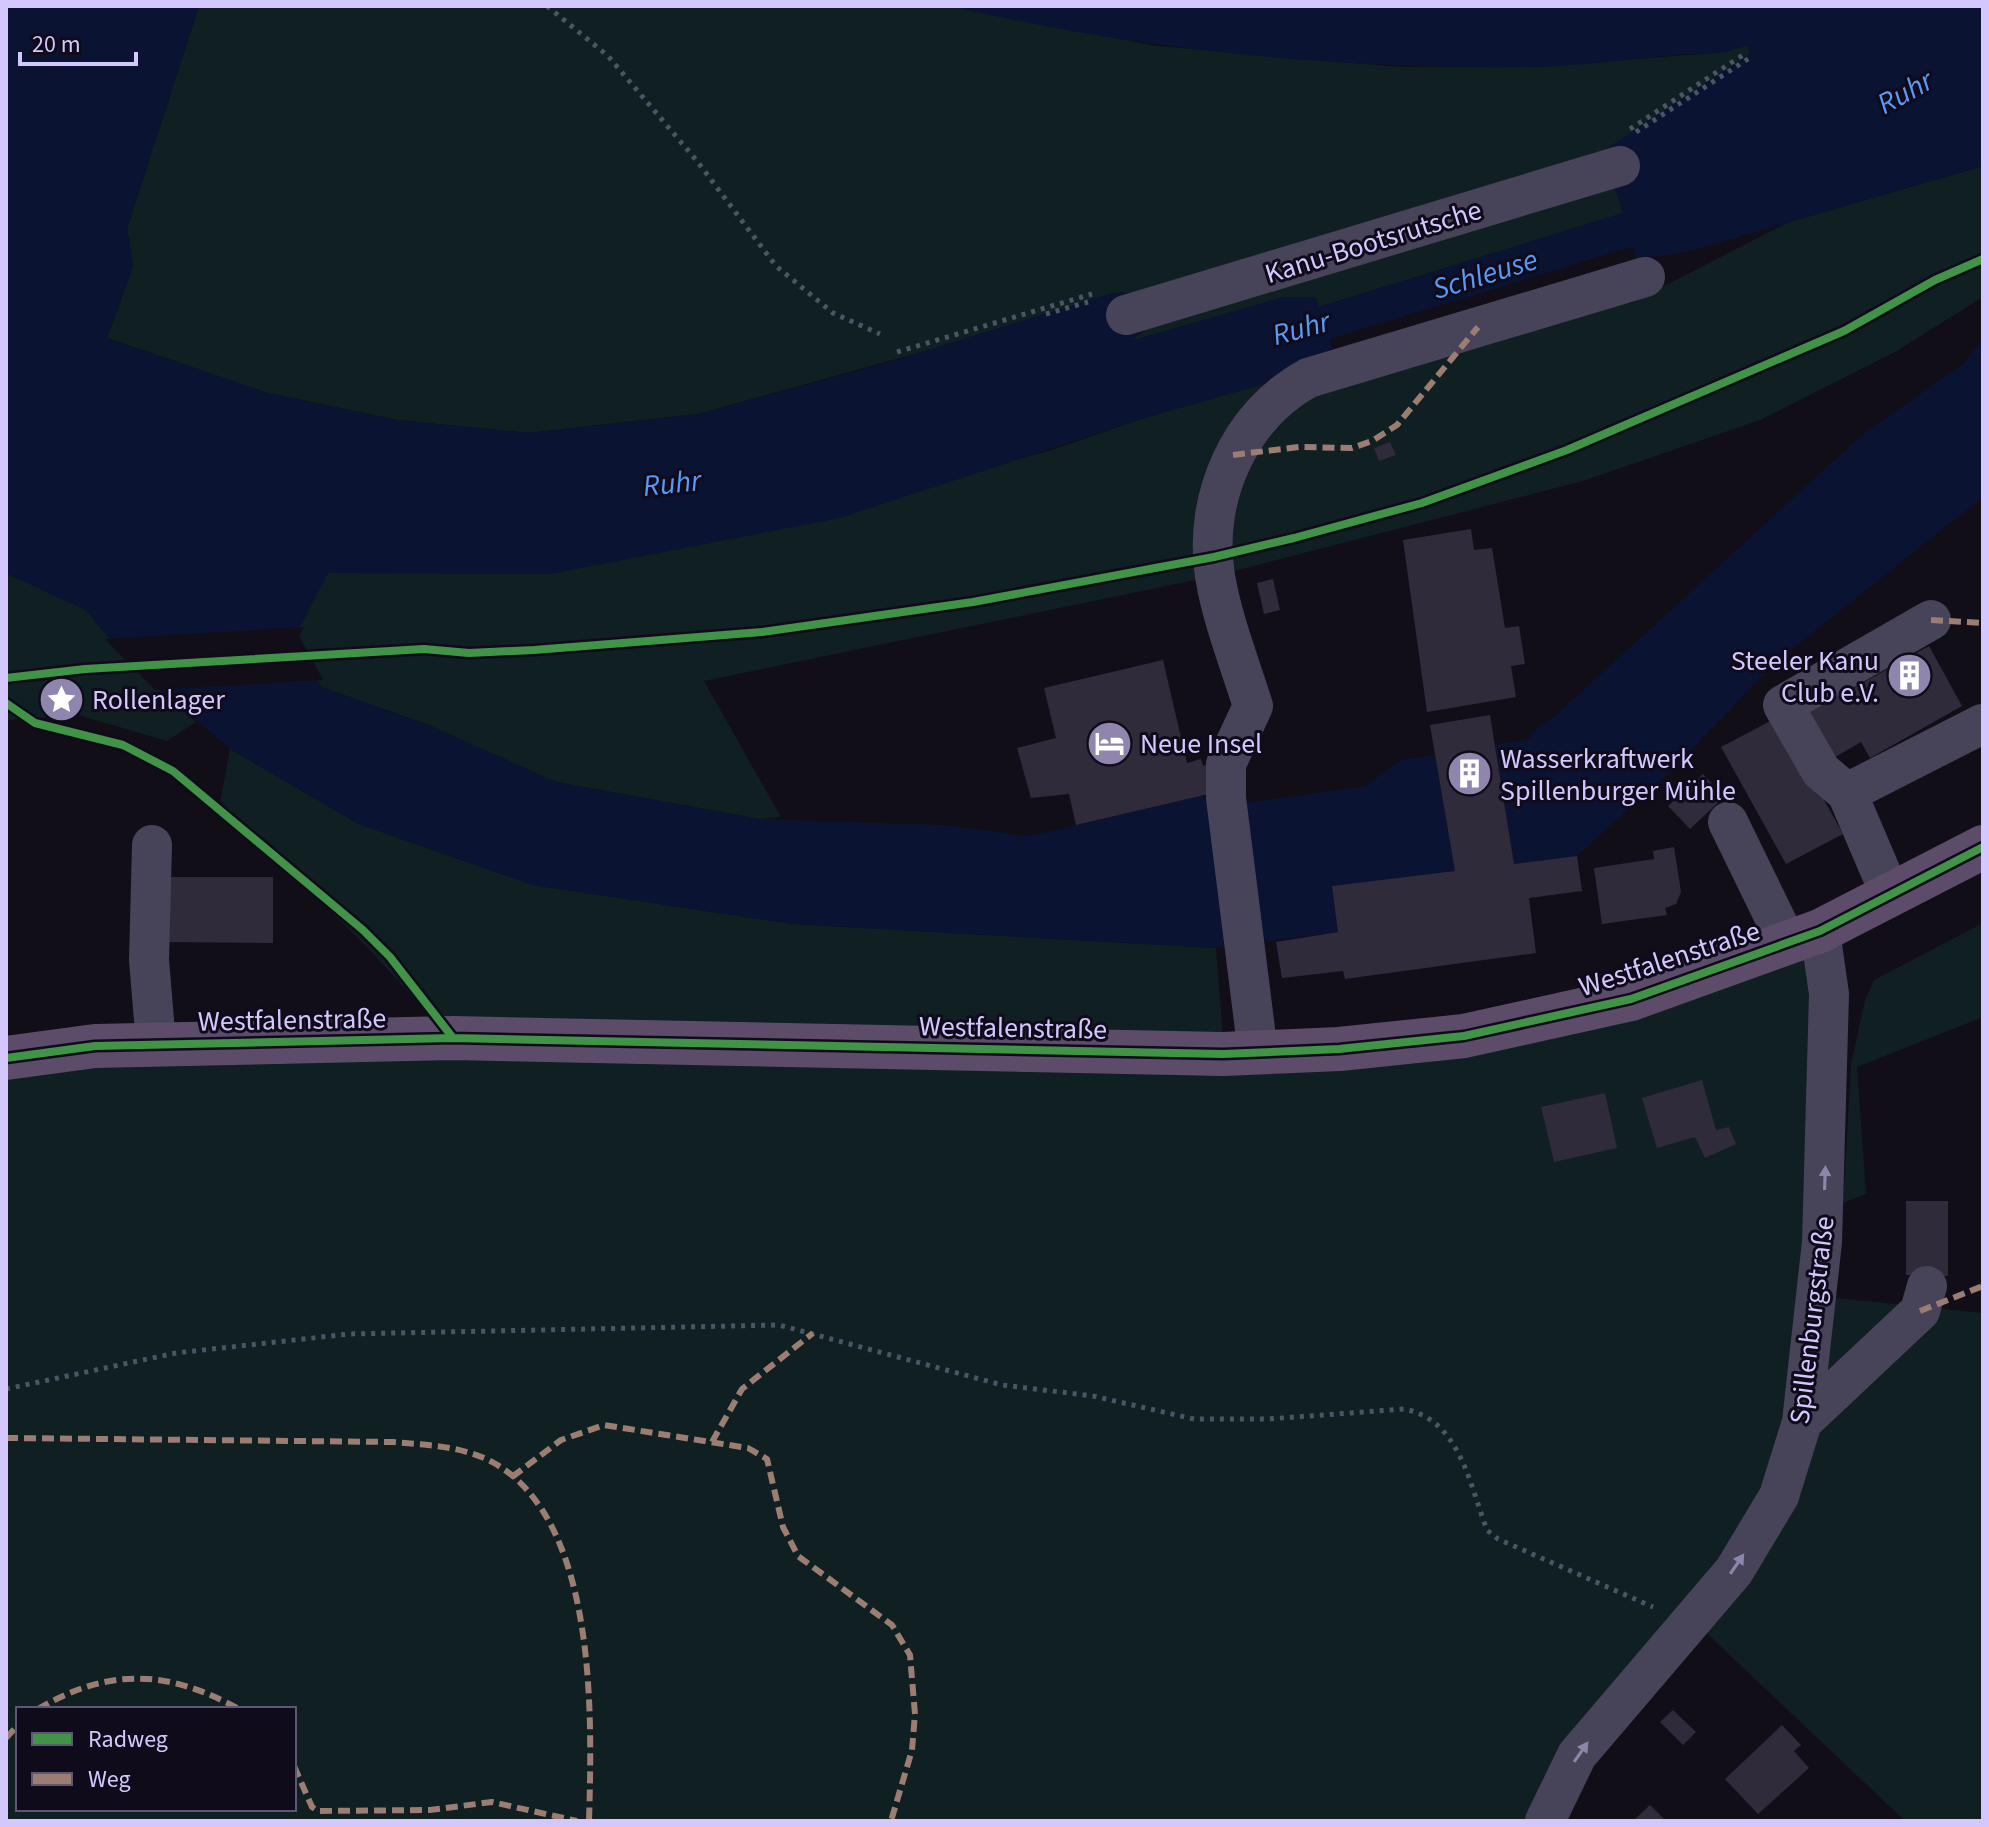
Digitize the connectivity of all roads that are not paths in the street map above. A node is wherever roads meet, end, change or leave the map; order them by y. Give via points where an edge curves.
1 (1622, 154) road end
2 (1645, 277) dead end
3 (1126, 315) dead end
4 (1931, 620) dead end
5 (1982, 724) edge
6 (1847, 793) junction
7 (1728, 822) dead end
8 (152, 845) dead end
9 (1983, 847) edge
10 (1891, 896) junction
11 (1803, 937) junction
12 (156, 1044) junction
13 (1258, 1053) junction
14 (6, 1058) edge
15 (1927, 1286) dead end
16 (1802, 1422) junction
17 (1545, 1821) edge

1 - 3 street, Kanu-Bootsrutsche
2 - 13 street via 1308,378 1265,409 1233,455 1214,521 1215,576 1253,706 1226,764 1226,798
4 - 6 street via 1783,705 1821,771
5 - 6 street
6 - 10 street
7 - 11 street, Spillenburgstraße
8 - 12 street via 149,960
9 - 10 main road, Westfalenstraße
10 - 11 main road, Westfalenstraße
11 - 13 main road, Westfalenstraße via 1631,999 1464,1036
16 -> 11 street, Spillenburgstraße via 1823,1216 1829,994
12 - 13 main road, Westfalenstraße via 453,1038
12 - 14 main road, Westfalenstraße
15 - 16 street via 1920,1311
17 -> 16 street, Spillenburgstraße via 1577,1755 1734,1571 1779,1496

